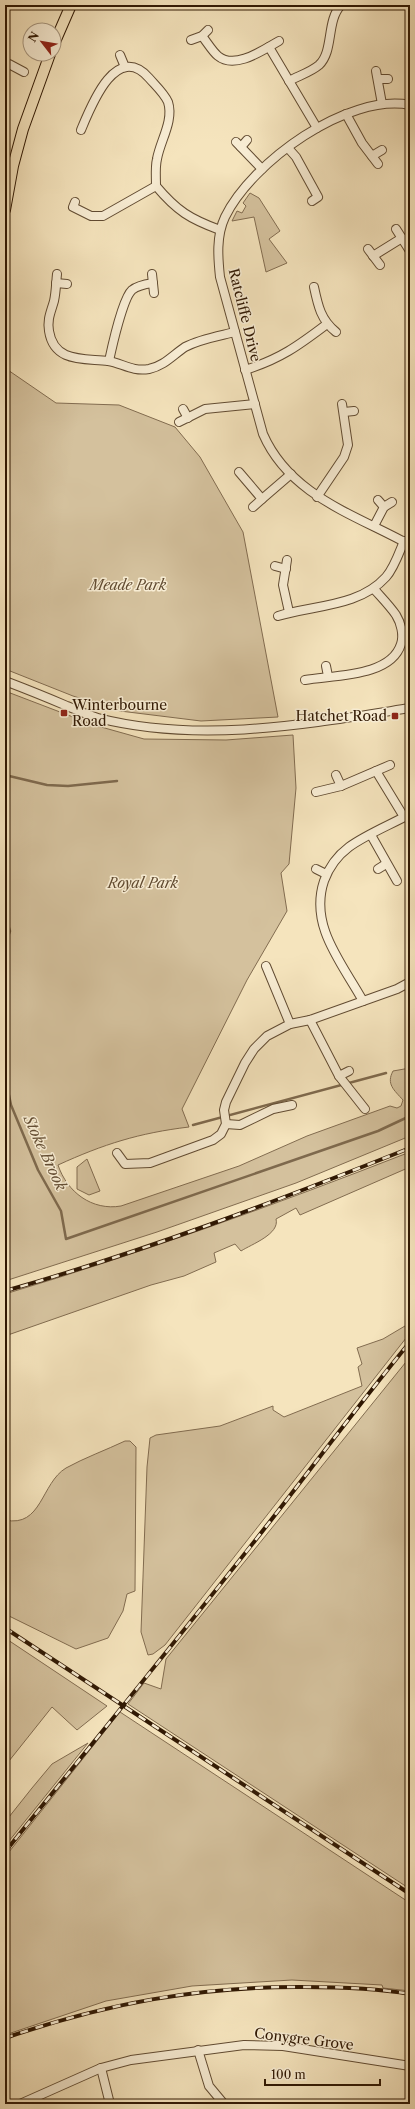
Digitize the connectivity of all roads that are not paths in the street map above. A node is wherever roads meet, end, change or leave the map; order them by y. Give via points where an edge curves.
1 (71, 5) edge
2 (341, 5) edge
3 (62, 26) edge
4 (208, 30) dead end
5 (202, 36) junction
6 (191, 40) dead end
7 (279, 41) dead end
8 (268, 47) junction
9 (120, 55) dead end
10 (47, 62) edge
11 (5, 64) edge
12 (125, 67) junction
13 (24, 72) dead end
14 (388, 80) dead end
15 (289, 81) junction
16 (382, 104) junction
17 (410, 106) edge
18 (346, 114) junction
19 (85, 127) dead end
20 (317, 128) junction
21 (247, 140) dead end
22 (288, 148) junction
23 (382, 150) dead end
24 (372, 156) junction
25 (378, 164) dead end
26 (262, 169) junction
27 (156, 186) junction
28 (312, 201) dead end
29 (75, 202) dead end
30 (5, 210) edge
31 (396, 229) dead end
32 (220, 230) junction
33 (402, 238) junction
34 (368, 249) dead end
35 (410, 251) edge
36 (373, 256) junction
37 (380, 265) dead end
38 (57, 274) dead end
39 (152, 274) dead end
40 (56, 283) junction
41 (153, 283) junction
42 (67, 284) dead end
43 (314, 287) dead end
44 (154, 292) dead end
45 (327, 324) junction
46 (235, 332) junction
47 (336, 332) dead end
48 (109, 361) junction
49 (245, 370) junction
50 (255, 404) junction
51 (183, 409) dead end
52 (354, 411) dead end
53 (188, 418) junction
54 (179, 422) dead end
55 (239, 472) dead end
56 (291, 474) junction
57 (317, 496) junction
58 (262, 499) junction
59 (378, 500) dead end
60 (392, 502) dead end
61 (253, 507) dead end
62 (384, 507) junction
63 (374, 526) junction
64 (407, 543) edge
65 (275, 566) dead end
66 (374, 589) junction
67 (289, 612) junction
68 (278, 616) dead end
69 (326, 666) dead end
70 (328, 676) junction
71 (305, 680) dead end
72 (5, 681) edge
73 (410, 708) edge
74 (390, 766) dead end
75 (376, 771) junction
76 (336, 775) dead end
77 (342, 786) junction
78 (316, 792) dead end
79 (407, 816) edge
80 (371, 835) junction
81 (386, 864) junction
82 (316, 869) dead end
83 (378, 869) dead end
84 (326, 874) junction
85 (397, 881) dead end
86 (266, 966) dead end
87 (410, 982) edge
88 (362, 1001) junction
89 (310, 1020) junction
90 (290, 1024) junction
91 (349, 1071) dead end
92 (339, 1076) junction
93 (292, 1105) dead end
94 (365, 1109) dead end
95 (226, 1124) junction
96 (118, 1153) dead end
97 (198, 2050) junction
98 (410, 2066) edge
99 (101, 2068) junction
100 (20, 2104) edge
101 (110, 2104) edge
102 (224, 2104) edge

1 - 3 main road
2 - 15 street via 334,14 325,55 319,64
4 - 5 street
5 - 6 street
5 - 8 street via 217,56 226,61 235,62
7 - 8 street
8 - 15 street
9 - 12 street
10 - 30 main road via 23,129
11 - 13 street
12 - 19 street via 113,72 103,84
12 - 27 street via 144,72 168,102 168,122 156,160
14 - 16 street via 377,75
15 - 20 street
16 - 17 street, Ratcliffe Drive via 398,103
16 - 18 street, Ratcliffe Drive
18 - 20 street, Ratcliffe Drive
18 - 24 street
20 - 22 street, Ratcliffe Drive
21 - 26 street via 238,144
22 - 26 street, Ratcliffe Drive
22 - 28 street via 296,157 318,197
23 - 24 street
24 - 25 street
26 - 32 street, Ratcliffe Drive via 233,204
27 - 29 street via 104,216 91,216 73,207
27 - 32 street via 171,204 186,215
31 - 33 street
32 - 46 street, Ratcliffe Drive via 220,277
33 - 35 street
33 - 36 street
34 - 36 street
36 - 37 street
38 - 40 street
39 - 41 street
40 - 42 street
40 - 48 street via 54,301 48,318 49,332 55,346 70,358
41 - 44 street
41 - 48 street via 132,290 116,329
43 - 45 street via 319,309
45 - 47 street
45 - 49 street via 288,353
46 - 48 street via 208,338 186,347 165,363 148,369 129,369
46 - 49 street, Ratcliffe Drive
49 - 50 street, Ratcliffe Drive
50 - 53 street via 205,409
50 - 56 street, Ratcliffe Drive via 268,445
51 - 53 street
52 - 57 street via 343,408 348,445 344,457
53 - 54 street
55 - 58 street
56 - 57 street, Ratcliffe Drive
56 - 58 street
57 - 63 street, Ratcliffe Drive
58 - 61 street
59 - 62 street
60 - 62 street
62 - 63 street
63 - 64 street, Ratcliffe Drive
64 - 66 street via 387,576
65 - 67 street via 286,564 284,585
66 - 67 street via 357,598
66 - 70 street via 396,615 403,636 398,653 378,667
67 - 68 street
69 - 70 street
70 - 71 street
72 - 73 street via 96,718 147,727 194,731 241,730
74 - 75 street
75 - 77 street
75 - 79 street
76 - 77 street
77 - 78 street
79 - 80 street
80 - 81 street
80 - 84 street via 340,854
81 - 83 street
81 - 85 street
82 - 84 street
84 - 88 street via 320,898 322,926
86 - 90 street
87 - 88 street
88 - 89 street
89 - 90 street
89 - 92 street
90 - 95 street via 267,1036 246,1061 226,1102
91 - 92 street
92 - 94 street
93 - 95 street via 273,1110 240,1125
95 - 96 street via 221,1134 204,1145 150,1163 124,1167
97 - 98 street, Conygre Grove via 244,2045 283,2046
97 - 99 street, Conygre Grove via 131,2060
97 - 102 street via 209,2086
99 - 100 street, Conygre Grove
99 - 101 street

